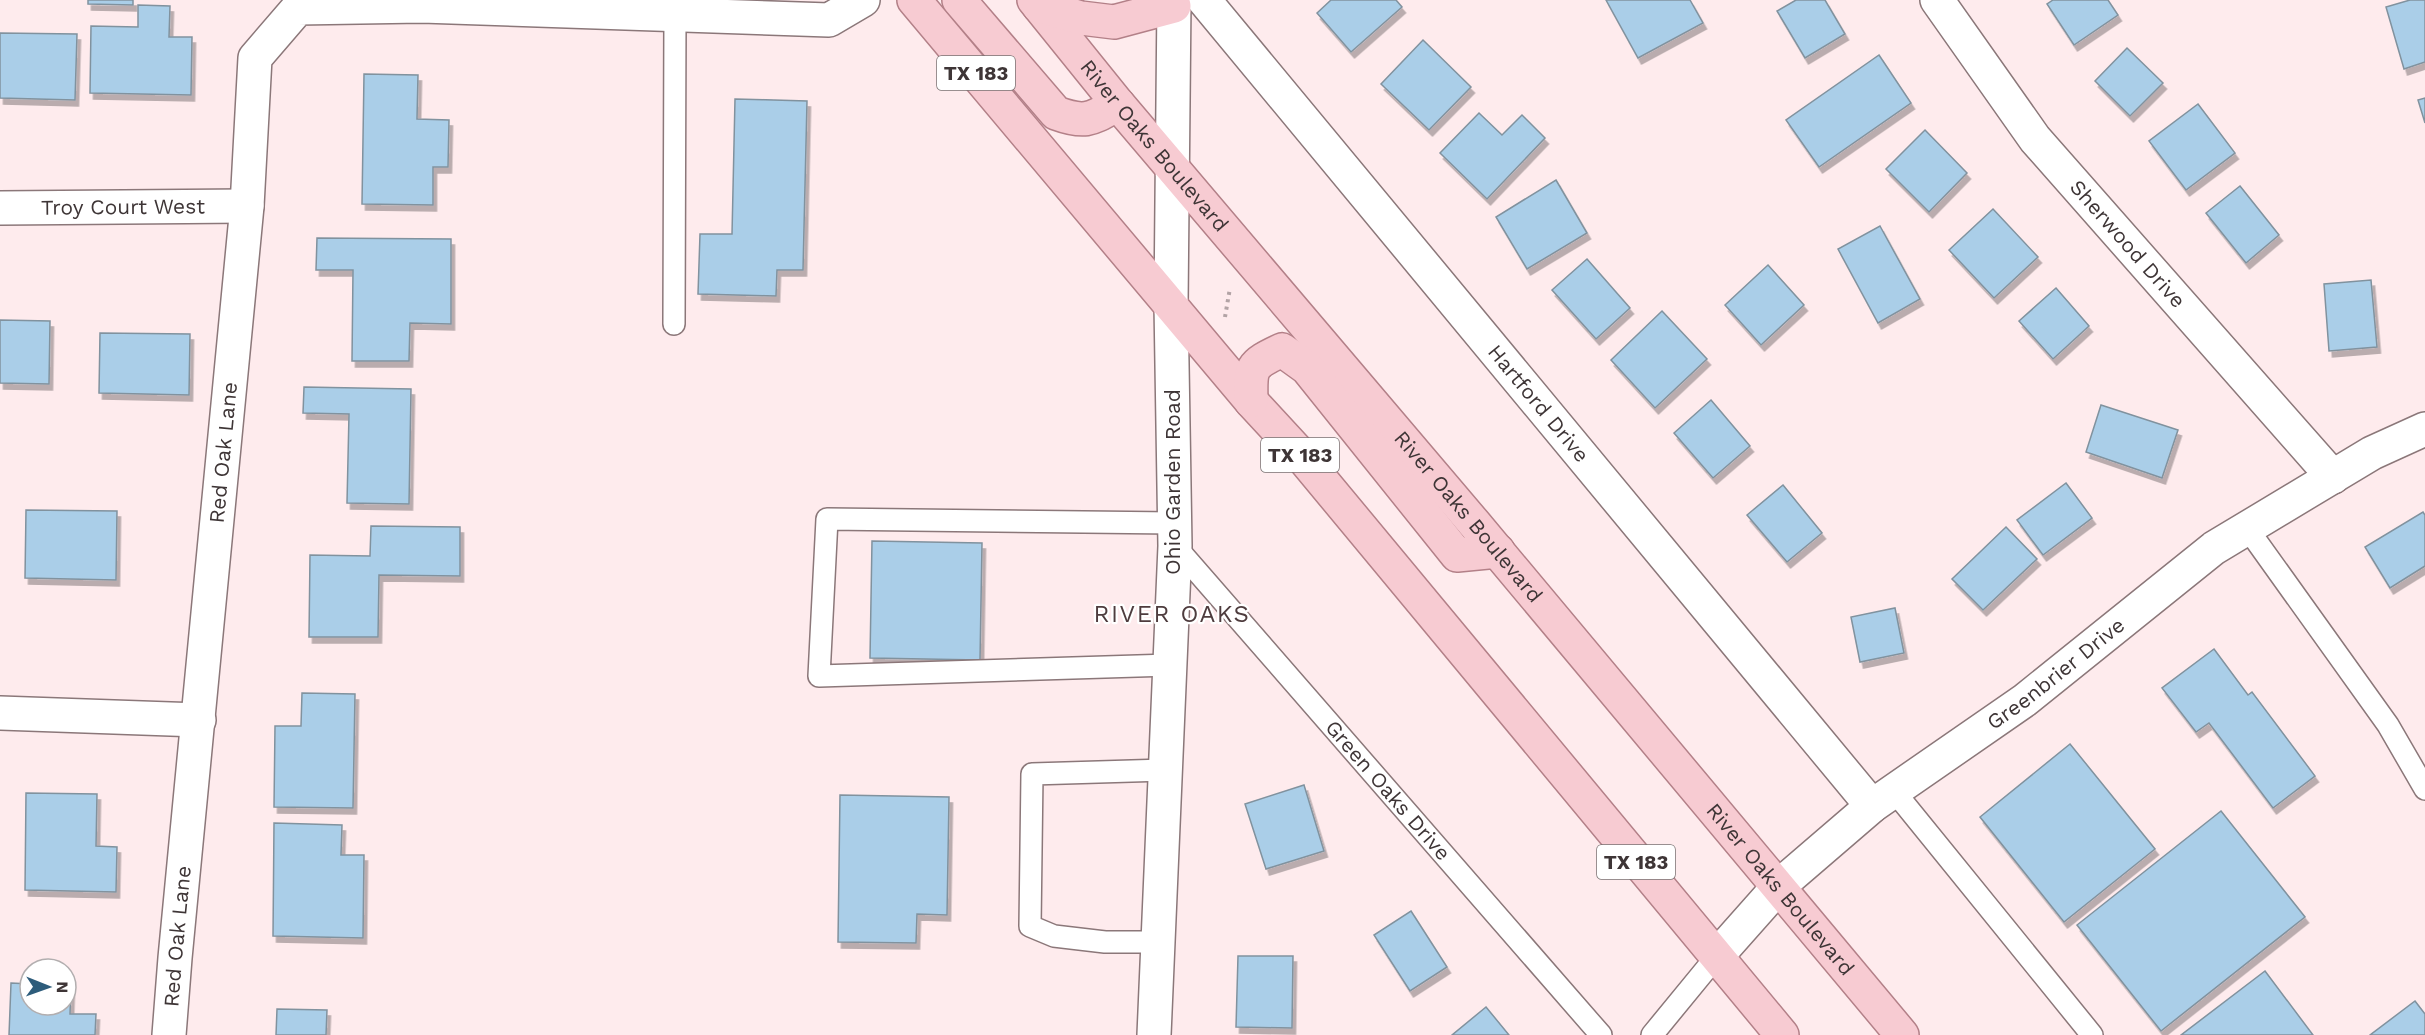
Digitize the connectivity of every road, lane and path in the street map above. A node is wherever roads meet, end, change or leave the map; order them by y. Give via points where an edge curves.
1 (863, 0) edge
2 (914, 0) edge
3 (958, 0) edge
4 (1937, 0) edge
5 (1184, 2) edge
6 (1036, 3) edge
7 (675, 14) junction
8 (1118, 104) junction
9 (1173, 168) junction
10 (247, 206) junction
11 (0, 208) edge
12 (1231, 281) dead end
13 (1171, 304) junction
14 (674, 324) dead end
15 (1224, 325) dead end
16 (1251, 401) junction
17 (2425, 429) edge
18 (2333, 477) junction
19 (2247, 528) junction
20 (1175, 534) junction
21 (1498, 551) junction
22 (1170, 665) junction
23 (0, 713) edge
24 (199, 720) junction
25 (1165, 770) junction
26 (2425, 789) edge
27 (1883, 799) junction
28 (1779, 886) junction
29 (1158, 942) junction
30 (1716, 957) junction
31 (169, 1035) edge
32 (1154, 1035) edge
33 (1601, 1035) edge
34 (1652, 1035) edge
35 (1782, 1035) edge
36 (1902, 1035) edge
37 (2092, 1035) edge

1 - 7 street, Red Oak Lane via 830,20
2 - 13 main road, TX 183
3 - 8 main road via 1056,113 1076,120 1095,116
4 - 18 street, Sherwood Drive via 2035,139
5 - 6 main road via 1114,22 1081,18
5 - 9 street, Ohio Garden Road
5 - 27 street, Hartford Drive
6 - 8 main road, River Oaks Boulevard
7 - 10 street, Red Oak Lane via 422,6 298,8 255,58
7 - 14 lane
8 - 9 main road, River Oaks Boulevard
9 - 13 street, Ohio Garden Road
9 - 21 main road, River Oaks Boulevard
10 - 11 street, Troy Court West
10 - 24 street, Red Oak Lane
12 - 15 path
13 - 16 main road, TX 183
13 - 20 street, Ohio Garden Road
16 - 21 main road via 1250,375 1258,361 1282,350 1307,368 1457,555
16 - 30 main road, TX 183 via 1299,453
17 - 18 street, Greenbrier Drive via 2372,453
18 - 19 street, Greenbrier Drive
19 - 26 lane via 2388,724
19 - 27 street, Greenbrier Drive via 2214,548 2025,700
20 - 22 street, Ohio Garden Road
20 - 22 lane via 827,519 819,676
20 - 33 lane, Green Oaks Drive
21 - 28 main road, River Oaks Boulevard
22 - 25 street, Ohio Garden Road
23 - 24 street
24 - 31 street, Red Oak Lane
25 - 29 street, Ohio Garden Road
25 - 29 lane via 1032,774 1030,926 1054,936 1105,942
27 - 28 street, Greenbrier Drive
27 - 37 lane
28 - 30 street, Greenbrier Drive
28 - 36 main road, River Oaks Boulevard
29 - 32 street, Ohio Garden Road
30 - 34 lane
30 - 35 main road, TX 183

